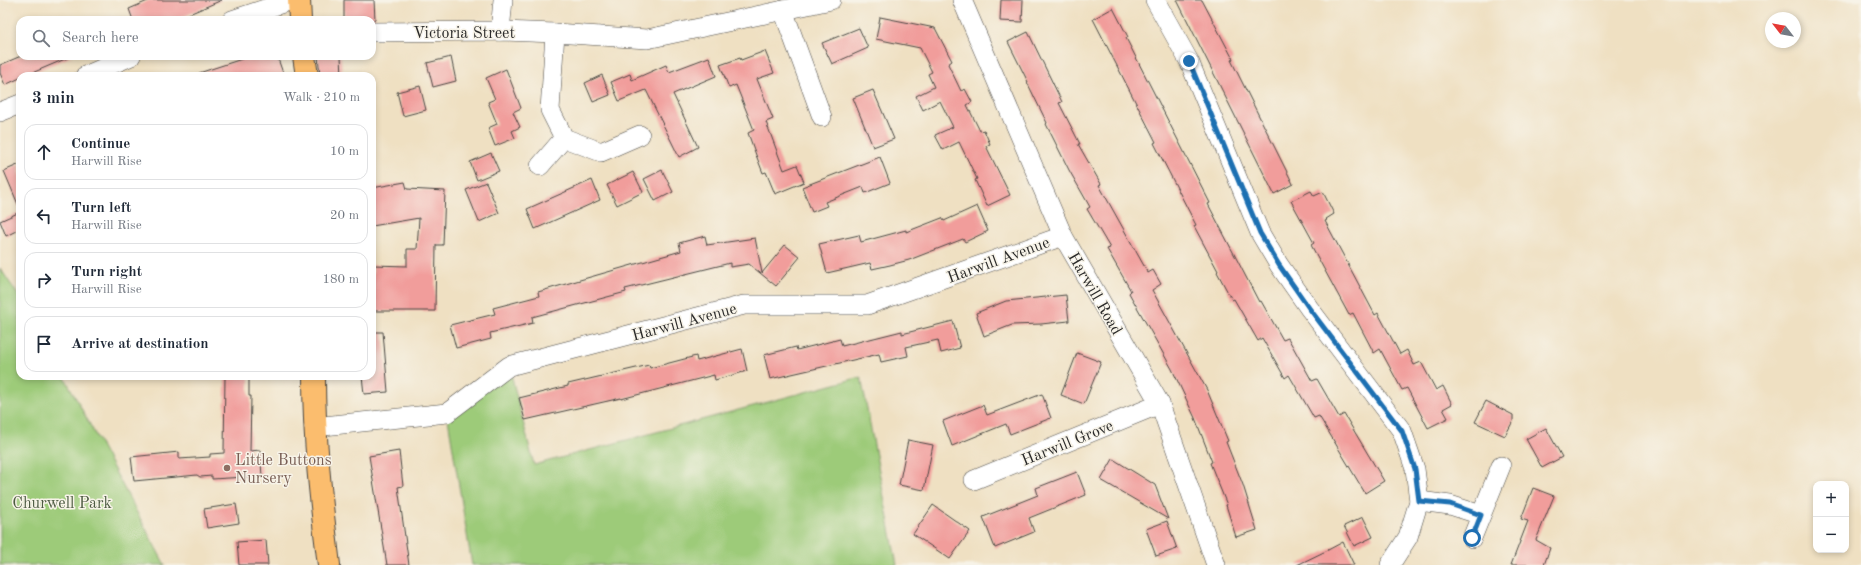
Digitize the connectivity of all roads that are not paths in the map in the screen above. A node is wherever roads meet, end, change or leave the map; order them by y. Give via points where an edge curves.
1 (292, 0) edge
2 (299, 0) edge
3 (503, 0) edge
4 (831, 0) edge
5 (962, 0) edge
6 (1155, 0) edge
7 (783, 10) junction
8 (244, 16) edge
9 (300, 16) edge
10 (500, 31) junction
11 (376, 32) edge
12 (555, 33) junction
13 (122, 60) edge
14 (305, 60) edge
15 (94, 72) edge
16 (306, 72) edge
17 (16, 106) edge
18 (0, 112) edge
19 (822, 117) dead end
20 (640, 135) dead end
21 (564, 138) junction
22 (540, 166) dead end
23 (1063, 236) junction
24 (314, 380) edge
25 (1160, 404) junction
26 (314, 427) junction
27 (1501, 466) dead end
28 (974, 480) dead end
29 (1419, 501) junction
30 (1481, 515) junction
31 (1472, 538) dead end
32 (329, 565) edge
33 (1216, 565) edge
34 (1390, 565) edge

1 - 8 street
2 - 9 main road
3 - 10 street
4 - 7 street, Victoria Street
5 - 23 street, Harwill Road
6 - 29 street via 1189,61 1260,233 1309,308 1402,431 1415,469
7 - 12 street, Victoria Street via 647,39
7 - 19 street
10 - 11 street, Victoria Street
10 - 12 street, Victoria Street
12 - 21 street via 550,110
13 - 15 street
14 - 16 main road
17 - 18 street
20 - 21 street via 601,152
21 - 22 street
23 - 25 street, Harwill Road
23 - 26 street, Harwill Avenue via 867,305 744,305 509,366 447,413
24 - 26 main road
25 - 28 street, Harwill Grove
25 - 33 street, Harwill Road
26 - 32 main road
27 - 30 street
29 - 30 street via 1450,504
29 - 34 street via 1408,537
30 - 31 street

